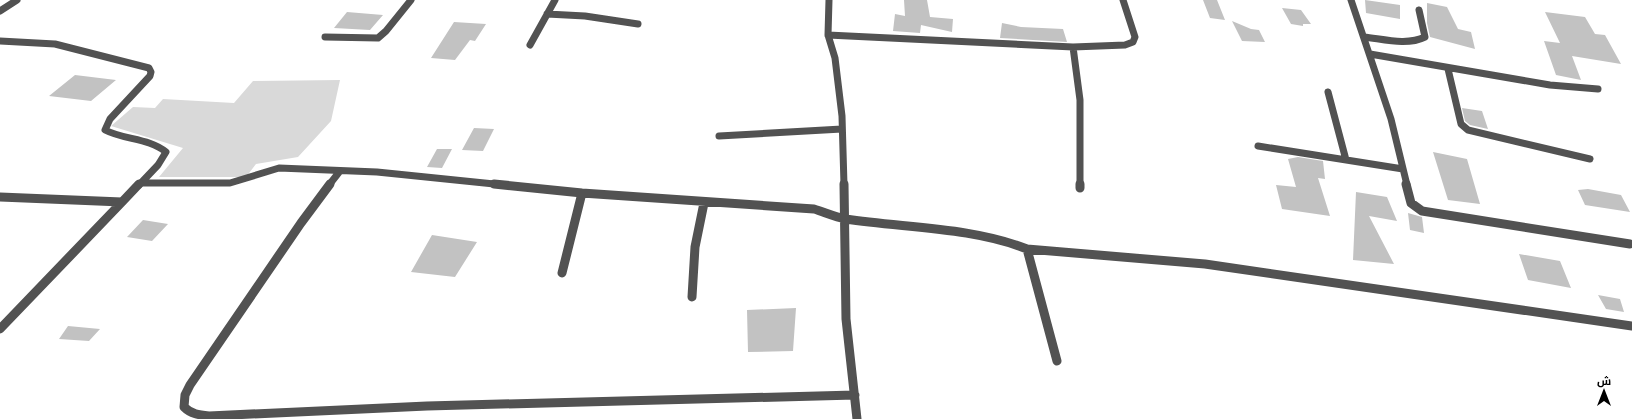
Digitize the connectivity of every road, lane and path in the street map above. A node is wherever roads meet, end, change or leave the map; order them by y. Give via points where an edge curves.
1 (17, 0) edge
2 (411, 0) edge
3 (555, 0) edge
4 (829, 0) edge
5 (1123, 0) edge
6 (1352, 0) edge
7 (2, 8) edge
8 (1419, 10) dead end
9 (547, 14) junction
10 (638, 24) dead end
11 (828, 35) junction
12 (325, 37) dead end
13 (1364, 37) junction
14 (0, 41) edge
15 (530, 46) dead end
16 (1073, 47) junction
17 (1370, 54) junction
18 (1448, 69) junction
19 (1598, 89) dead end
20 (1328, 92) dead end
21 (842, 129) junction
22 (719, 136) dead end
23 (1258, 146) dead end
24 (1590, 159) dead end
25 (1346, 160) junction
26 (1403, 169) junction
27 (340, 171) junction
28 (141, 183) junction
29 (1080, 188) dead end
30 (582, 193) junction
31 (0, 197) edge
32 (122, 202) junction
33 (704, 203) junction
34 (845, 218) junction
35 (1630, 244) dead end
36 (1027, 249) junction
37 (562, 273) dead end
38 (692, 297) dead end
39 (1632, 326) edge
40 (0, 329) edge
41 (1056, 361) dead end
42 (855, 395) junction
43 (857, 419) edge

1 - 7 street
2 - 12 street via 378,38
3 - 9 street
4 - 11 street
5 - 16 street via 1135,37 1133,42 1125,45
6 - 13 street
8 - 13 street via 1425,37 1423,39 1411,41
9 - 10 street via 585,16
9 - 15 street
11 - 16 street
11 - 21 street via 839,88
13 - 17 street
14 - 28 street via 55,44 149,68 150,76 106,125 106,130 110,133 151,144 166,152
16 - 29 street via 1080,125
17 - 18 street
17 - 26 street via 1391,119
18 - 19 street via 1550,85
18 - 24 street via 1461,124 1468,130
20 - 25 street
21 - 22 street
21 - 34 street
23 - 25 street
25 - 26 street
26 - 35 street via 1411,204 1422,211
27 - 28 street via 279,168 265,170 244,181 230,183
27 - 30 street via 377,172
27 - 42 street via 190,384 185,395 184,407 188,412 219,415 435,405
28 - 32 street
30 - 33 street
30 - 37 street
31 - 32 street
32 - 40 street
33 - 34 street via 814,209
33 - 38 street via 695,247
34 - 36 street via 1005,240
34 - 42 street via 846,319
36 - 39 street via 1206,264
36 - 41 street
42 - 43 street

